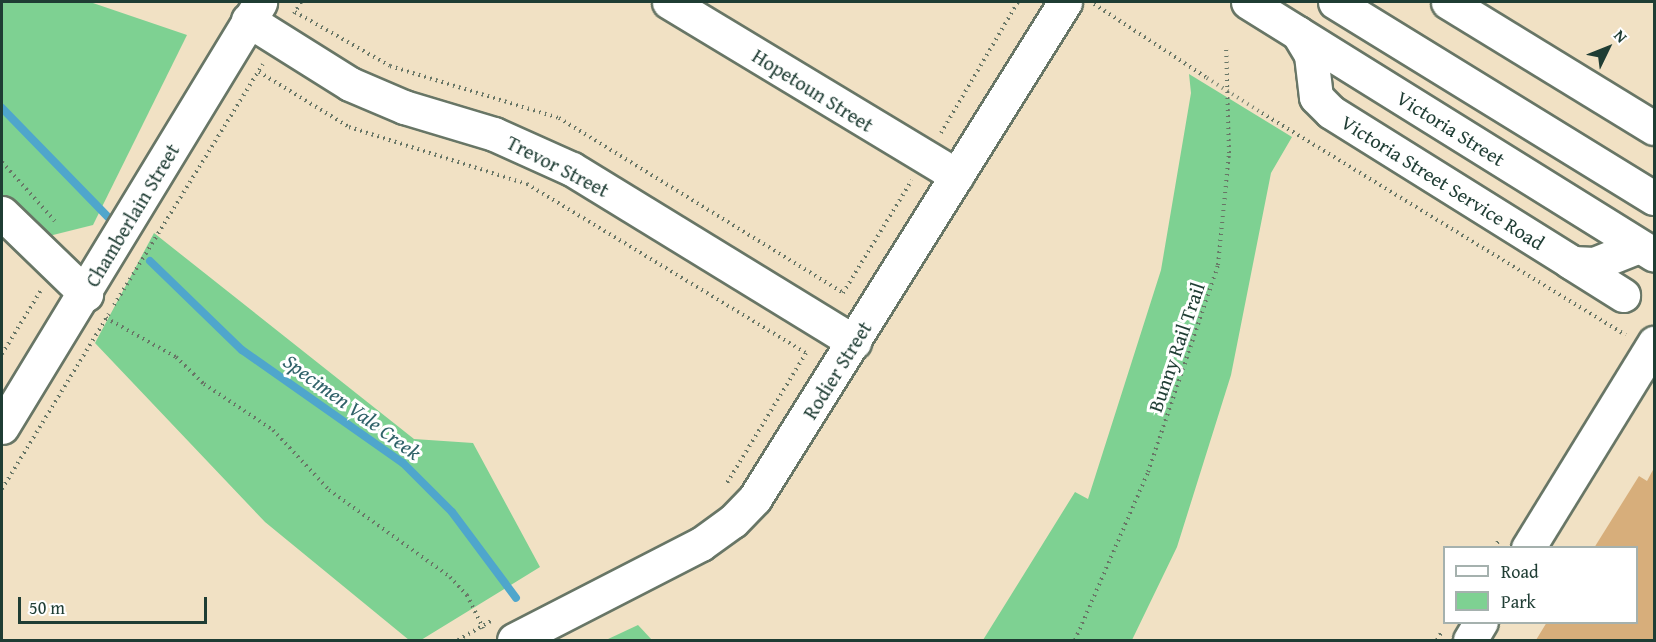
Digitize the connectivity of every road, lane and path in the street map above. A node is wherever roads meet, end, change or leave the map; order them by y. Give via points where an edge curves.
1 (669, 2) edge
2 (1018, 2) edge
3 (1065, 2) edge
4 (1090, 2) edge
5 (1248, 2) edge
6 (1335, 2) edge
7 (1448, 2) edge
8 (254, 11) edge
9 (1298, 33) junction
10 (278, 40) junction
11 (1226, 45) dead end
12 (259, 72) junction
13 (1654, 128) edge
14 (925, 159) junction
15 (957, 176) junction
16 (1654, 198) edge
17 (2, 213) edge
18 (1647, 251) edge
19 (1567, 260) junction
20 (42, 289) dead end
21 (843, 293) dead end
22 (1623, 296) dead end
23 (96, 306) junction
24 (1640, 339) edge
25 (854, 342) junction
26 (2, 354) edge
27 (1654, 368) edge
28 (2, 428) edge
29 (1581, 462) junction
30 (2, 489) edge
31 (721, 493) dead end
32 (1529, 546) edge
33 (1480, 624) edge
34 (482, 626) junction
35 (501, 630) edge
36 (458, 640) edge
37 (1075, 640) edge
38 (1470, 640) edge

1 - 14 street, Hopetoun Street
2 - 14 path
3 - 15 street, Rodier Street
4 - 24 path, bridge via 1262,113
5 - 9 street, Victoria Street
6 - 16 street
7 - 13 street
8 - 10 street, Trevor Street
8 - 23 street, Chamberlain Street
9 - 18 street, Victoria Street
9 - 19 street, Victoria Street Service Road via 1311,55 1316,97 1331,112
10 - 12 path
10 - 25 street, Trevor Street via 366,91 494,134 572,169
11 - 37 path, Bunny Rail Trail via 1229,153 1218,265 1148,472
12 - 23 path
12 - 31 path via 349,127 527,184 806,353
14 - 15 street, Hopetoun Street
14 - 21 path
15 - 25 street, Rodier Street
17 - 23 street
18 - 19 street, Victoria Street Service Road via 1587,265
19 - 22 street
20 - 26 path
23 - 28 street, Chamberlain Street
23 - 30 path
23 - 34 path via 176,357 204,384 273,430 329,490 450,577 467,595
24 - 29 street
25 - 35 street, Rodier Street via 770,477 733,521 679,557
27 - 29 street via 1629,407
29 - 32 street
33 - 38 street
34 - 35 path
34 - 35 path
34 - 36 path

